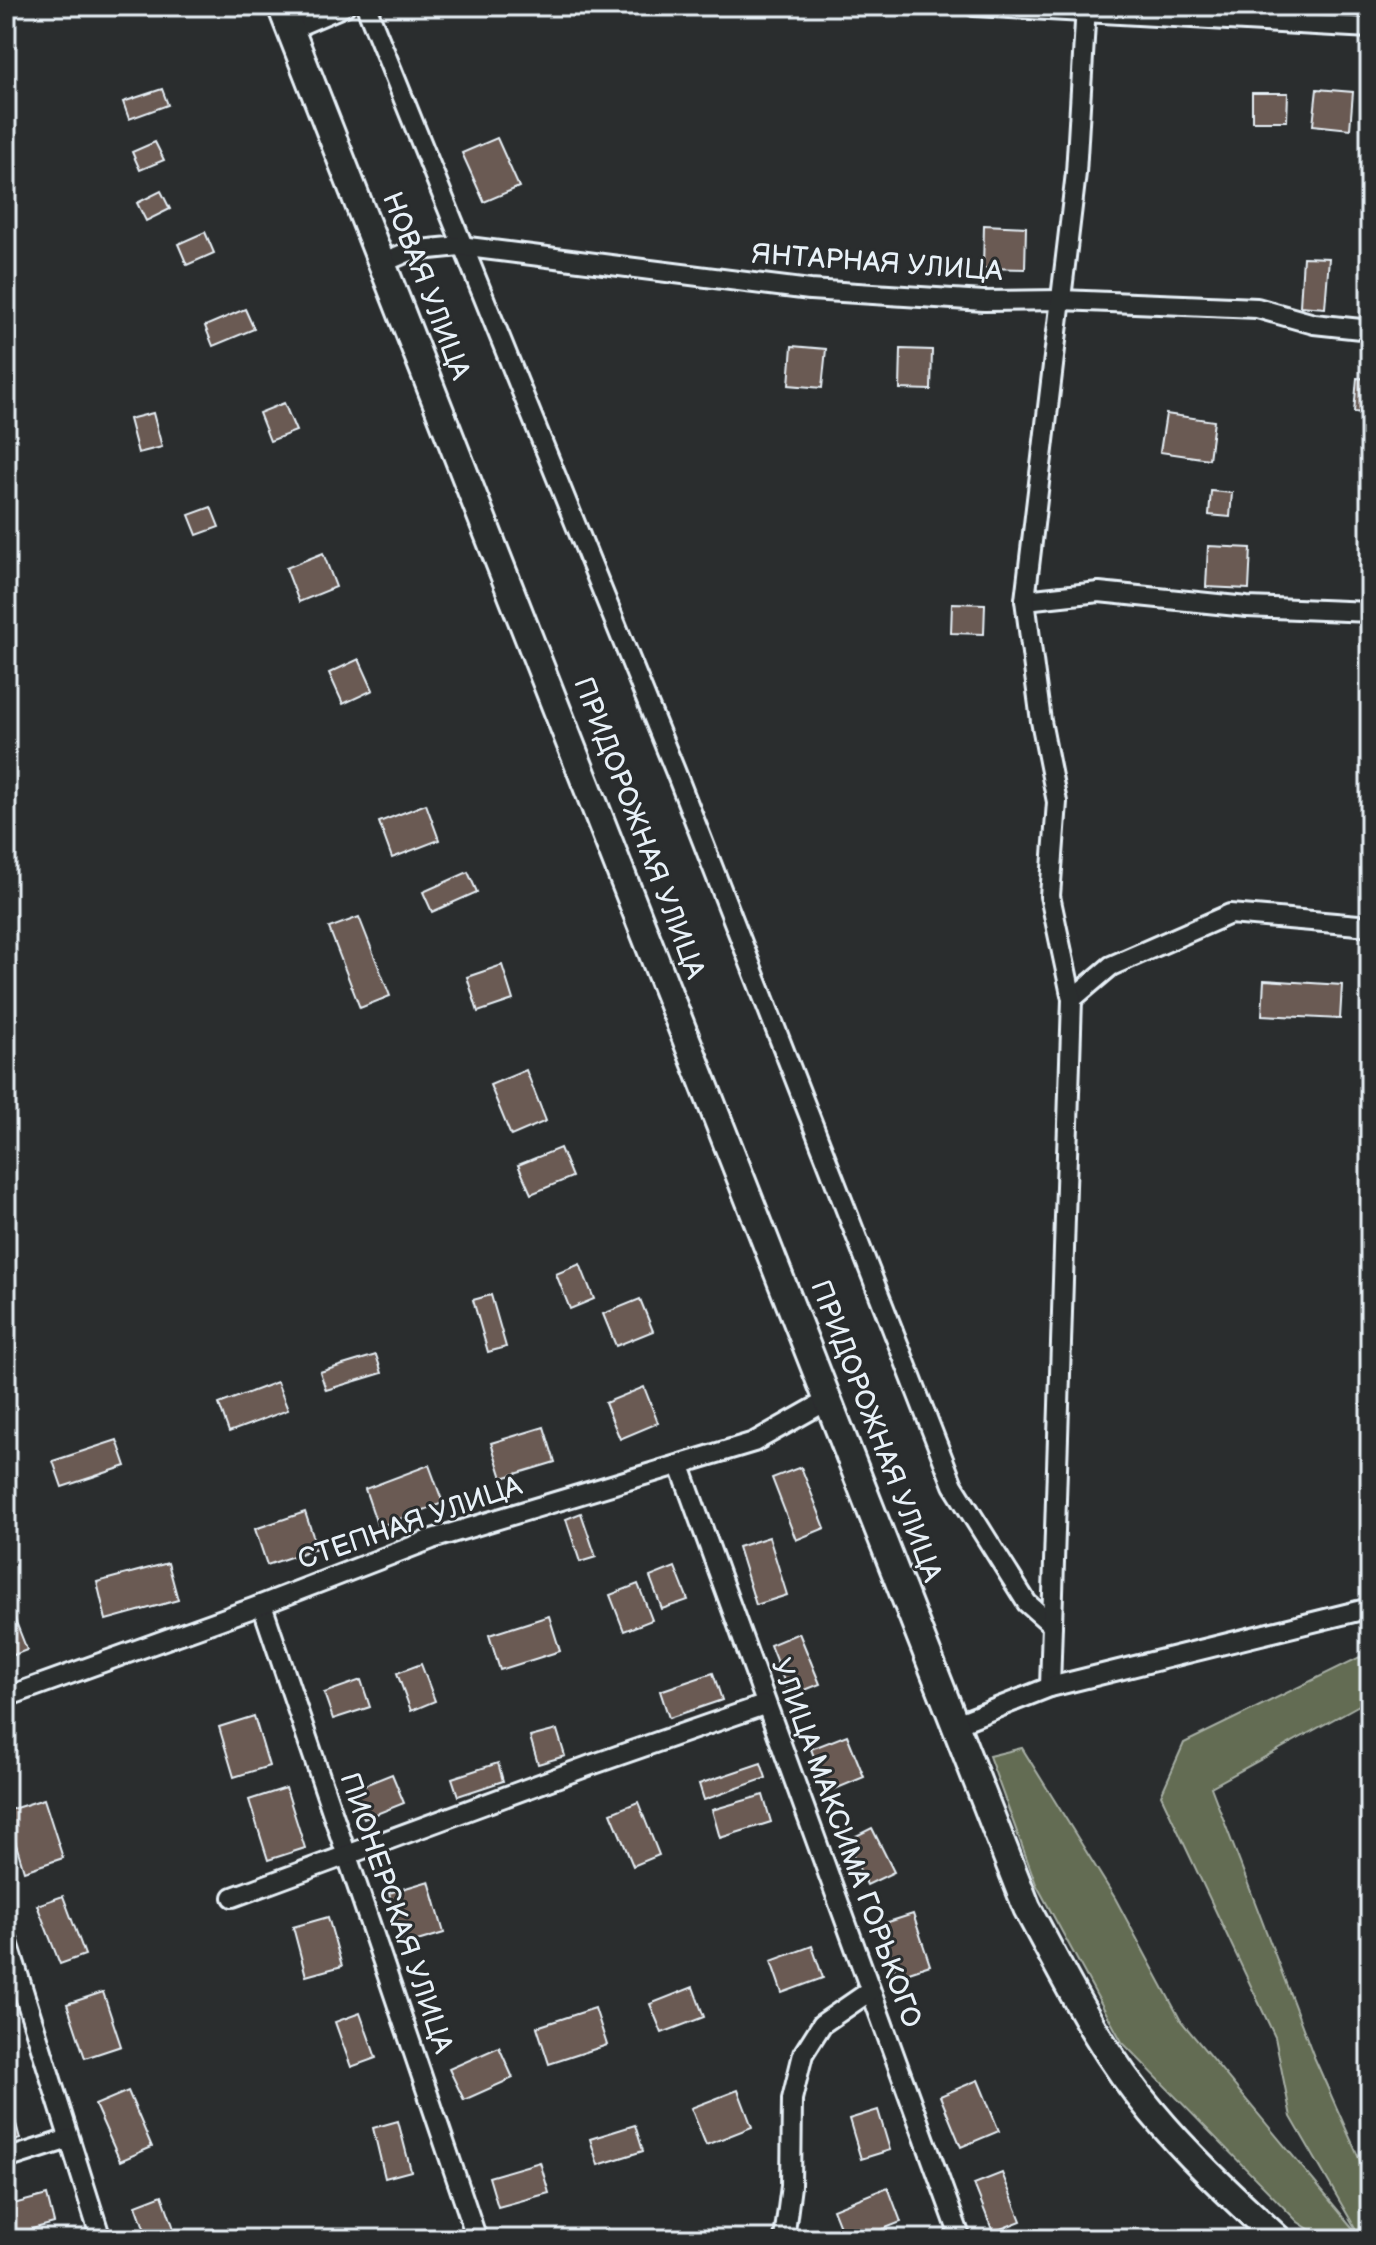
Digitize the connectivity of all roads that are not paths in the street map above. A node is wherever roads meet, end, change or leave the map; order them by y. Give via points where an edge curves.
1 (345, 6) edge
2 (366, 6) edge
3 (974, 6) edge
4 (1085, 9) edge
5 (286, 18) edge
6 (1370, 28) edge
7 (460, 246) junction
8 (382, 263) junction
9 (1061, 300) junction
10 (1370, 330) edge
11 (510, 589) joint
12 (1025, 600) junction
13 (1370, 612) edge
14 (1370, 926) edge
15 (1072, 999) junction
16 (830, 1399) junction
17 (680, 1466) junction
18 (262, 1605) junction
19 (1370, 1608) edge
20 (1052, 1625) junction
21 (1050, 1687) junction
22 (6, 1697) edge
23 (764, 1705) junction
24 (956, 1724) junction
25 (346, 1854) junction
26 (233, 1897) dead end
27 (6, 1936) edge
28 (870, 1991) junction
29 (69, 2139) junction
30 (6, 2159) edge
31 (101, 2239) edge
32 (477, 2239) edge
33 (784, 2239) edge
34 (961, 2239) edge
35 (1278, 2239) edge

1 - 5 street
2 - 7 street
3 - 4 street
4 - 6 street
4 - 9 street via 1076,173
5 - 8 street, НОВАЯ УЛИЦА
7 - 8 street, ЯНТАРНАЯ УЛИЦА via 410,251
7 - 9 street, ЯНТАРНАЯ УЛИЦА via 810,290 984,301
7 - 20 street via 676,773 953,1485 1027,1603
8 - 11 street, НОВАЯ УЛИЦА
9 - 10 street, ЯНТАРНАЯ УЛИЦА via 1257,308 1314,324
9 - 12 street
11 - 16 street, ПРИДОРОЖНАЯ УЛИЦА
12 - 13 street via 1099,592 1247,607
12 - 15 street via 1057,802 1050,896
14 - 15 street via 1230,914 1111,966
15 - 20 street
16 - 17 street, СТЕПНАЯ УЛИЦА via 754,1442
16 - 24 street, ПРИДОРОЖНАЯ УЛИЦА
17 - 18 street, СТЕПНАЯ УЛИЦА via 432,1539
17 - 23 street, УЛИЦА МАКСИМА ГОРЬКОГО
18 - 22 street, СТЕПНАЯ УЛИЦА
18 - 25 street, ПИОНЕРСКАЯ УЛИЦА
19 - 21 street
20 - 21 street
21 - 24 street
23 - 25 street
23 - 28 street, УЛИЦА МАКСИМА ГОРЬКОГО
24 - 35 street, ПРИДОРОЖНАЯ УЛИЦА via 1027,1908 1106,2050 1201,2168
25 - 26 street
25 - 32 street, ПИОНЕРСКАЯ УЛИЦА
27 - 29 street
28 - 33 street via 822,2024 803,2054 792,2099
28 - 34 street, УЛИЦА МАКСИМА ГОРЬКОГО
29 - 30 street
29 - 31 street

